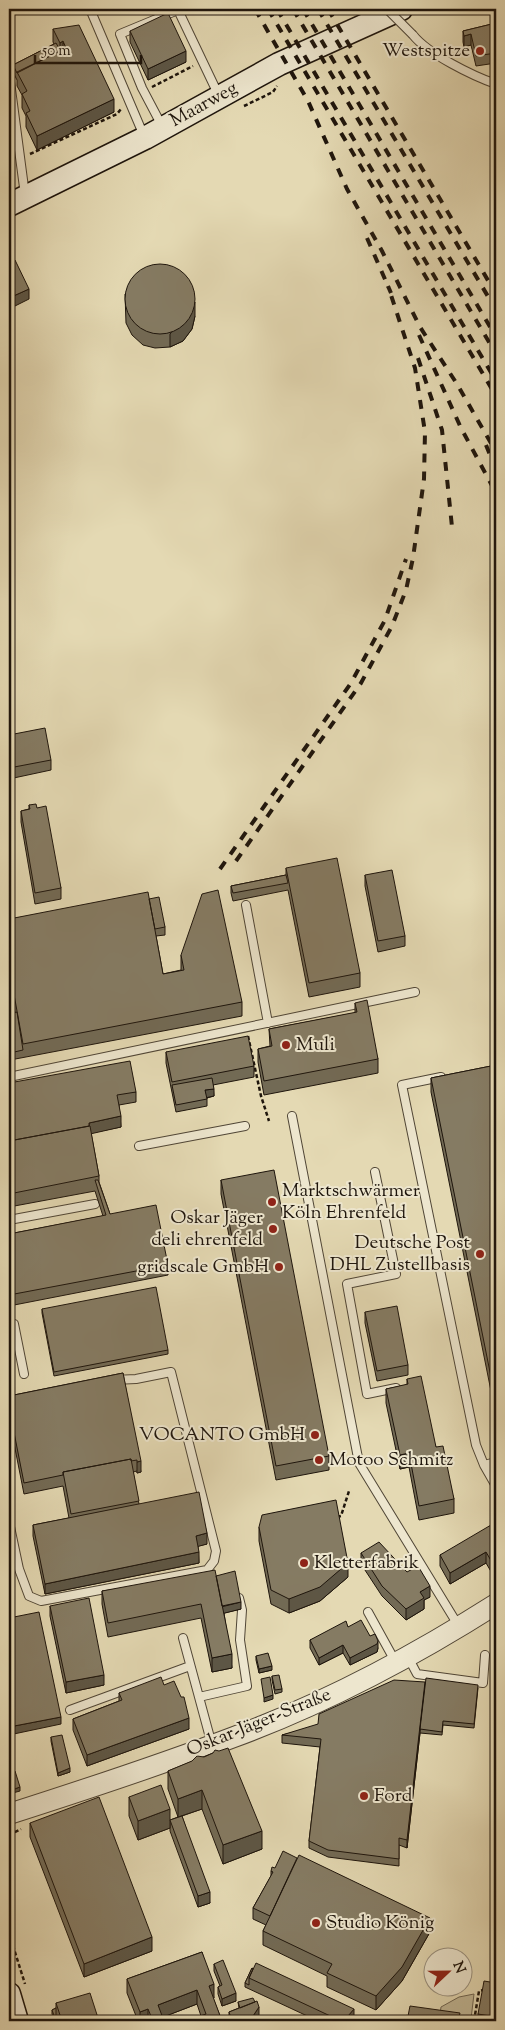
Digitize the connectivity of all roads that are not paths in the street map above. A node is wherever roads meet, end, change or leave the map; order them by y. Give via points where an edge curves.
1 (90, 9) edge
2 (387, 9) edge
3 (402, 9) edge
4 (9, 74) edge
5 (496, 84) edge
6 (216, 91) junction
7 (154, 133) junction
8 (17, 201) edge
9 (246, 905) dead end
10 (415, 992) dead end
11 (268, 1023) junction
12 (449, 1076) edge
13 (9, 1077) edge
14 (292, 1116) dead end
15 (245, 1126) dead end
16 (139, 1146) dead end
17 (375, 1172) dead end
18 (95, 1204) dead end
19 (9, 1220) edge
20 (9, 1325) edge
21 (24, 1374) dead end
22 (104, 1382) edge
23 (402, 1387) edge
24 (496, 1462) edge
25 (484, 1465) junction
26 (496, 1486) edge
27 (9, 1522) edge
28 (19, 1569) junction
29 (9, 1571) edge
30 (238, 1592) edge
31 (496, 1604) edge
32 (368, 1612) dead end
33 (459, 1627) junction
34 (182, 1638) dead end
35 (485, 1655) dead end
36 (402, 1660) junction
37 (190, 1666) junction
38 (199, 1697) junction
39 (70, 1710) dead end
40 (212, 1745) junction
41 (9, 1814) edge
42 (18, 1993) edge
43 (17, 2021) edge

1 - 7 lane via 129,100
2 - 5 lane, bridge via 413,35 453,64 477,78
3 - 6 main road, Maarweg
4 - 8 lane via 20,159
6 - 7 main road, Maarweg
6 - 7 lane via 178,10 120,34 144,92
7 - 8 main road, Maarweg
9 - 11 lane
10 - 11 lane
11 - 13 lane
12 - 25 lane via 402,1085 462,1383 476,1445
14 - 33 lane via 359,1463
15 - 16 lane
17 - 23 lane via 396,1274 347,1284 367,1394
18 - 19 lane
20 - 21 lane via 14,1324
22 - 28 lane via 171,1372 216,1551 214,1561 207,1570 41,1601 29,1596
24 - 25 lane
25 - 26 lane
27 - 28 lane
28 - 29 lane
30 - 38 lane via 242,1610 240,1640 247,1686
31 - 33 street, Oskar-Jäger-Straße
32 - 36 lane
33 - 36 street, Oskar-Jäger-Straße
34 - 37 lane
35 - 36 lane via 483,1683 417,1674
36 - 40 street, Oskar-Jäger-Straße via 299,1709
37 - 38 lane
37 - 39 lane
38 - 40 lane
40 - 41 street, Oskar-Jäger-Straße
42 - 43 main road

